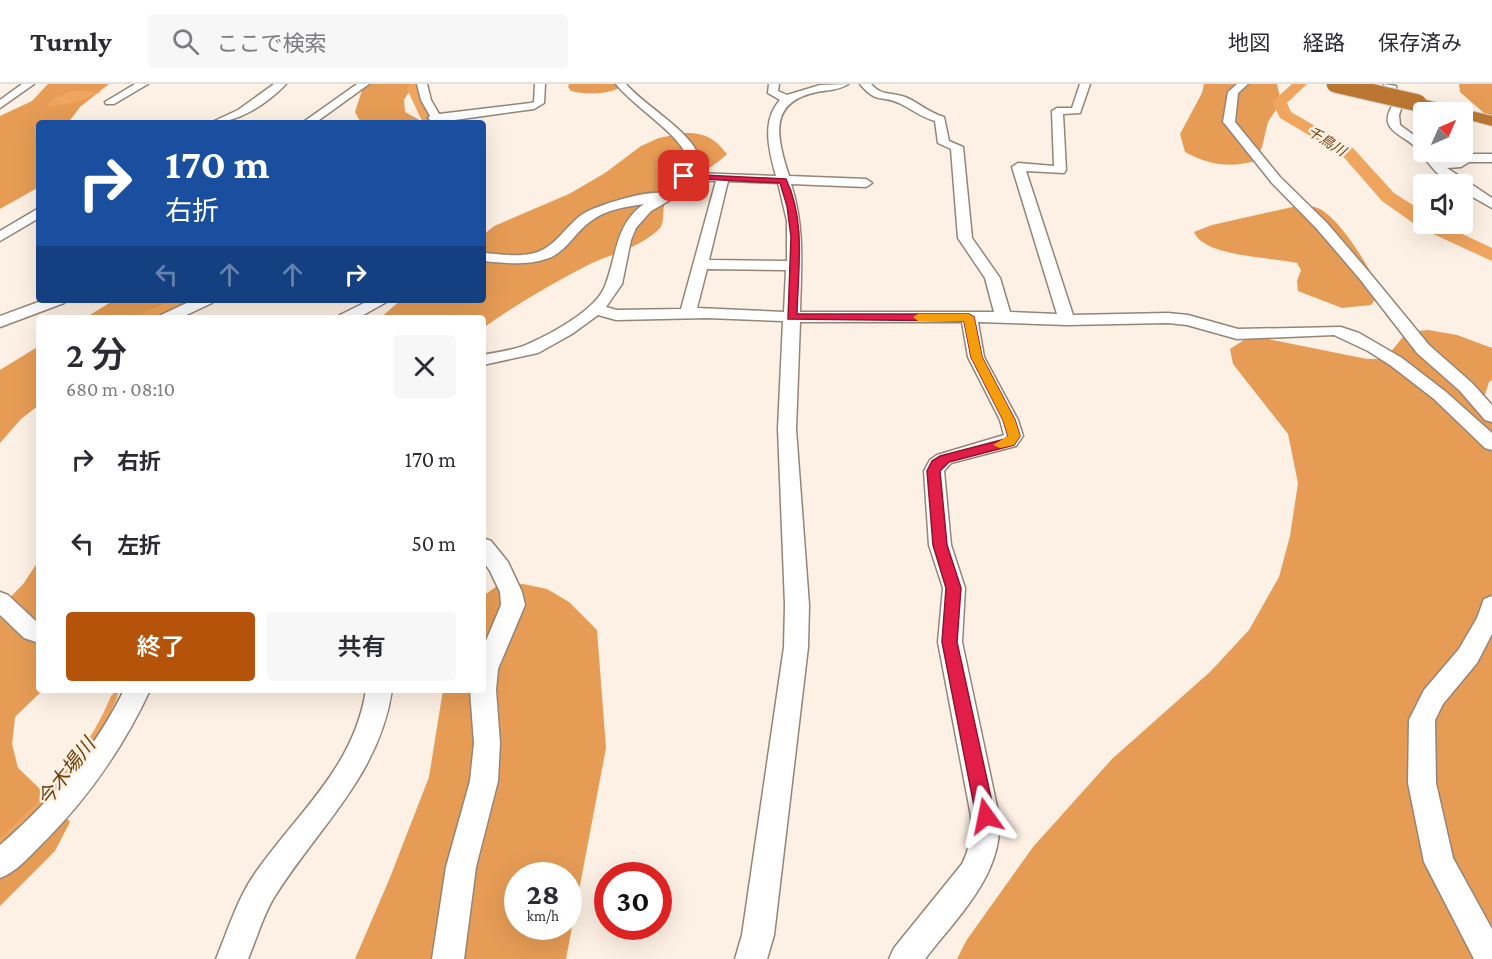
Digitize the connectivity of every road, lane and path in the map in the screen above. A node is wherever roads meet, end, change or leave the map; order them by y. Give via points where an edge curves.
1 (29, 84) edge
2 (143, 84) edge
3 (281, 84) edge
4 (345, 84) edge
5 (364, 84) edge
6 (422, 84) edge
7 (540, 84) edge
8 (621, 84) edge
9 (843, 84) edge
10 (865, 84) edge
11 (1085, 84) edge
12 (1243, 84) edge
13 (1335, 84) edge
14 (1389, 84) edge
15 (780, 91) edge
16 (110, 102) dead end
17 (1414, 102) edge
18 (0, 105) edge
19 (223, 120) edge
20 (304, 120) edge
21 (305, 120) edge
22 (436, 120) edge
23 (1492, 158) edge
24 (1434, 165) junction
25 (1447, 174) edge
26 (723, 177) junction
27 (681, 181) junction
28 (783, 181) junction
29 (866, 183) dead end
30 (1473, 192) edge
31 (1492, 204) edge
32 (36, 214) edge
33 (0, 237) edge
34 (486, 257) edge
35 (701, 264) junction
36 (795, 266) junction
37 (49, 303) edge
38 (200, 303) edge
39 (376, 303) edge
40 (596, 309) junction
41 (688, 314) junction
42 (174, 315) edge
43 (352, 315) edge
44 (791, 317) junction
45 (969, 317) junction
46 (1003, 317) junction
47 (1067, 320) junction
48 (0, 322) edge
49 (486, 359) edge
50 (1492, 416) edge
51 (1492, 444) edge
52 (486, 550) edge
53 (0, 601) edge
54 (1492, 605) edge
55 (36, 633) edge
56 (486, 669) edge
57 (135, 693) edge
58 (379, 693) edge
59 (483, 693) edge
60 (0, 864) edge
61 (232, 959) edge
62 (447, 959) edge
63 (751, 959) edge
64 (904, 959) edge
65 (1491, 959) edge

1 - 18 street
2 - 16 street
3 - 19 street via 242,112
4 - 20 street
5 - 21 street
6 - 22 street
7 - 22 street via 539,103 534,106
8 - 27 street via 690,148 692,164
9 - 15 street via 808,91
10 - 46 street via 875,95 903,100 925,115 940,119 944,143 957,147 965,238 1000,294
11 - 47 street via 1076,111 1057,111 1059,170 1018,167
12 - 50 street via 1233,92 1229,122 1424,349
13 - 17 highway, bridge
14 - 24 street via 1397,105 1393,115 1395,126 1419,144
15 - 28 street via 776,156
23 - 24 street via 1466,158 1457,164
24 - 25 street
26 - 27 street
26 - 28 street
26 - 35 street
27 - 34 street via 657,197 622,202 591,214 560,245 540,257
27 - 40 street via 672,194 646,208 630,227 614,284
28 - 29 street
28 - 36 street via 794,226
30 - 31 street
32 - 33 street
35 - 36 street
35 - 41 street
36 - 44 street
37 - 48 street
38 - 42 street
39 - 43 street
40 - 41 street via 616,315
40 - 49 street via 532,349
41 - 44 street
44 - 45 street
44 - 63 street via 787,429 796,647 758,935
45 - 46 street
45 - 64 street via 976,357 1014,436 1009,442 944,459 934,471 940,545 954,588 950,642 986,816 987,838 972,874
46 - 47 street
47 - 51 street via 1168,318 1237,334 1335,330 1350,333 1449,402
52 - 56 street via 500,568 513,605
53 - 55 street
54 - 65 street via 1468,656 1432,697 1422,720 1422,783 1439,862
57 - 60 street via 107,748 81,784
58 - 61 street via 370,731 336,792 265,885
59 - 62 street via 487,743 484,781 461,867

